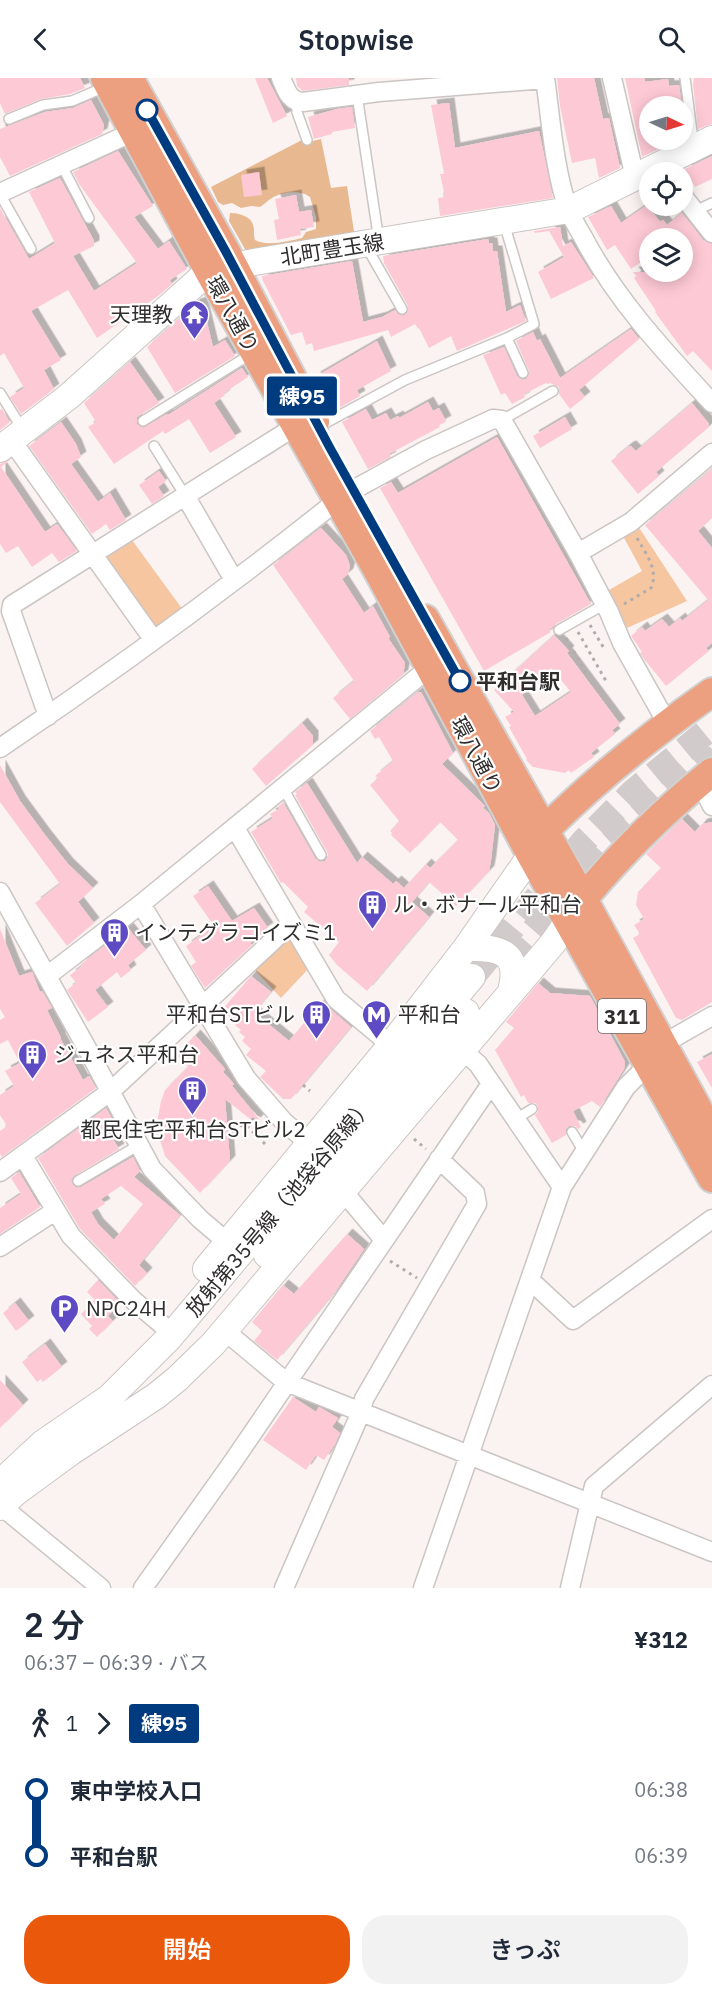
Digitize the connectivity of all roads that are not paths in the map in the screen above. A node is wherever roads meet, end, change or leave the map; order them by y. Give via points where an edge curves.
1 (281, 78) edge
2 (612, 78) edge
3 (685, 78) edge
4 (545, 79) edge
5 (114, 80) edge
6 (378, 85) edge
7 (357, 95) junction
8 (297, 102) junction
9 (9, 118) dead end
10 (133, 132) junction
11 (307, 140) dead end
12 (703, 143) edge
13 (673, 162) edge
14 (60, 164) junction
15 (639, 177) edge
16 (635, 178) junction
17 (0, 194) edge
18 (712, 203) edge
19 (693, 209) edge
20 (569, 210) junction
21 (695, 211) junction
22 (89, 218) dead end
23 (504, 221) junction
24 (712, 233) edge
25 (372, 242) junction
26 (31, 249) dead end
27 (222, 270) junction
28 (402, 309) dead end
29 (507, 338) junction
30 (254, 351) junction
31 (523, 373) dead end
32 (553, 391) dead end
33 (0, 393) edge
34 (712, 403) edge
35 (502, 420) junction
36 (143, 421) dead end
37 (307, 427) junction
38 (12, 441) edge
39 (154, 446) dead end
40 (712, 453) edge
41 (346, 495) junction
42 (186, 497) junction
43 (578, 553) junction
44 (93, 555) junction
45 (234, 580) junction
46 (599, 600) junction
47 (560, 629) road end
48 (153, 639) junction
49 (429, 668) junction
50 (712, 692) edge
51 (48, 716) junction
52 (667, 723) junction
53 (0, 748) edge
54 (708, 787) edge
55 (283, 788) junction
56 (235, 828) junction
57 (544, 831) junction
58 (321, 855) dead end
59 (531, 855) junction
60 (0, 892) edge
61 (141, 904) junction
62 (576, 910) junction
63 (291, 924) junction
64 (466, 948) junction
65 (47, 976) junction
66 (511, 991) junction
67 (203, 1005) junction
68 (712, 1016) edge
69 (391, 1045) junction
70 (461, 1049) junction
71 (656, 1054) junction
72 (491, 1084) junction
73 (111, 1091) junction
74 (532, 1109) dead end
75 (516, 1119) junction
76 (572, 1132) dead end
77 (712, 1135) edge
78 (309, 1143) junction
79 (139, 1145) junction
80 (584, 1152) junction
81 (23, 1156) junction
82 (439, 1159) junction
83 (0, 1172) edge
84 (712, 1178) edge
85 (78, 1181) dead end
86 (562, 1186) junction
87 (343, 1191) junction
88 (55, 1210) junction
89 (712, 1218) edge
90 (227, 1242) junction
91 (379, 1246) junction
92 (0, 1247) edge
93 (530, 1280) junction
94 (178, 1328) junction
95 (225, 1331) junction
96 (286, 1382) junction
97 (712, 1385) edge
98 (362, 1412) junction
99 (71, 1452) junction
100 (469, 1455) junction
101 (0, 1482) edge
102 (589, 1502) junction
103 (0, 1506) edge
104 (712, 1551) edge
105 (101, 1588) edge
106 (143, 1588) edge
107 (285, 1588) edge
108 (423, 1588) edge
109 (570, 1588) edge

1 - 8 street
2 - 16 street
3 - 12 lane
4 - 6 street
4 - 20 street via 558,170
5 - 9 lane via 72,101 43,105
5 - 10 main road, 環八通り / 311
5 - 27 main road, 環八通り / 311
6 - 7 street
7 - 8 street
7 - 25 lane
8 - 11 lane
10 - 14 street
10 - 27 main road, 環八通り / 311
12 - 13 main road, 北町豊玉線
14 - 17 street
14 - 22 lane
15 - 16 main road, 北町豊玉線
16 - 20 main road, 北町豊玉線
17 - 26 lane
18 - 21 lane
19 - 21 street
20 - 23 main road, 北町豊玉線
20 - 34 street via 613,287
21 - 24 street
23 - 25 main road, 北町豊玉線
23 - 29 lane via 535,322
25 - 27 main road, 北町豊玉線
25 - 28 lane
27 - 30 main road, 環八通り / 311
27 - 37 main road, 環八通り / 311
27 - 38 main road, 北町豊玉線 via 199,280 68,398
29 - 31 lane
29 - 37 lane via 405,380
30 - 36 lane
30 - 37 main road, 環八通り / 311
32 - 35 lane
33 - 38 lane
35 - 41 street via 493,419 426,450
35 - 43 street
37 - 41 main road, 環八通り / 311
37 - 42 street
38 - 44 street
39 - 42 lane
40 - 43 street via 628,523
41 - 45 street
41 - 49 main road, 環八通り / 311
41 - 57 main road, 環八通り / 311
42 - 44 street
42 - 45 street
43 - 46 street
44 - 48 street
44 - 51 street via 11,608
45 - 48 street
46 - 47 lane
46 - 52 street
48 - 51 street
49 - 55 street
49 - 59 main road, 環八通り / 311
50 - 52 main road
51 - 53 street
52 - 57 main road via 614,765
54 - 62 main road via 668,808 609,867
55 - 56 street
55 - 58 lane
56 - 61 street
56 - 63 street
57 - 59 main road
57 - 62 main road, 環八通り / 311
59 - 62 main road, 環八通り / 311
59 - 64 main road
60 - 65 street
61 - 65 street
61 - 67 street
62 - 66 main road
62 - 71 main road, 環八通り / 311
62 - 71 main road, 環八通り / 311 via 619,1025
63 - 67 street
63 - 69 street via 336,999
64 - 66 main road via 488,948 508,956 515,977
64 - 69 main road
65 - 73 street
66 - 70 main road
67 - 73 street
67 - 78 street via 246,1078 284,1122
68 - 71 street
69 - 78 main road
70 - 72 street via 478,1064
70 - 87 main road
71 - 77 main road, 環八通り / 311
71 - 80 street via 626,1087
71 - 84 main road, 環八通り / 311
72 - 75 street
72 - 82 street
73 - 79 street
73 - 81 street
74 - 75 lane
75 - 86 street
76 - 80 lane
78 - 90 main road
79 - 85 lane
79 - 90 street via 152,1170
80 - 86 street
81 - 83 street
81 - 88 street
82 - 91 street
82 - 98 street via 475,1193 477,1204 364,1399
86 - 93 street
87 - 91 street
87 - 95 main road
88 - 92 street
88 - 94 street via 71,1236 133,1299
89 - 93 street via 573,1320
90 - 94 main road via 196,1281
91 - 96 street
93 - 100 street
94 - 99 main road, 放射第35号線（池袋谷原線） via 478,983 217,1315 151,1385
94 - 101 main road, 放射第35号線（池袋谷原線） via 110,1397 43,1443
95 - 96 street
95 - 99 main road via 156,1396
96 - 98 street
96 - 106 street
97 - 102 street via 594,1486
98 - 100 street
98 - 107 street
99 - 103 main road
100 - 102 street
100 - 108 street
102 - 104 street
102 - 109 street
103 - 105 street

